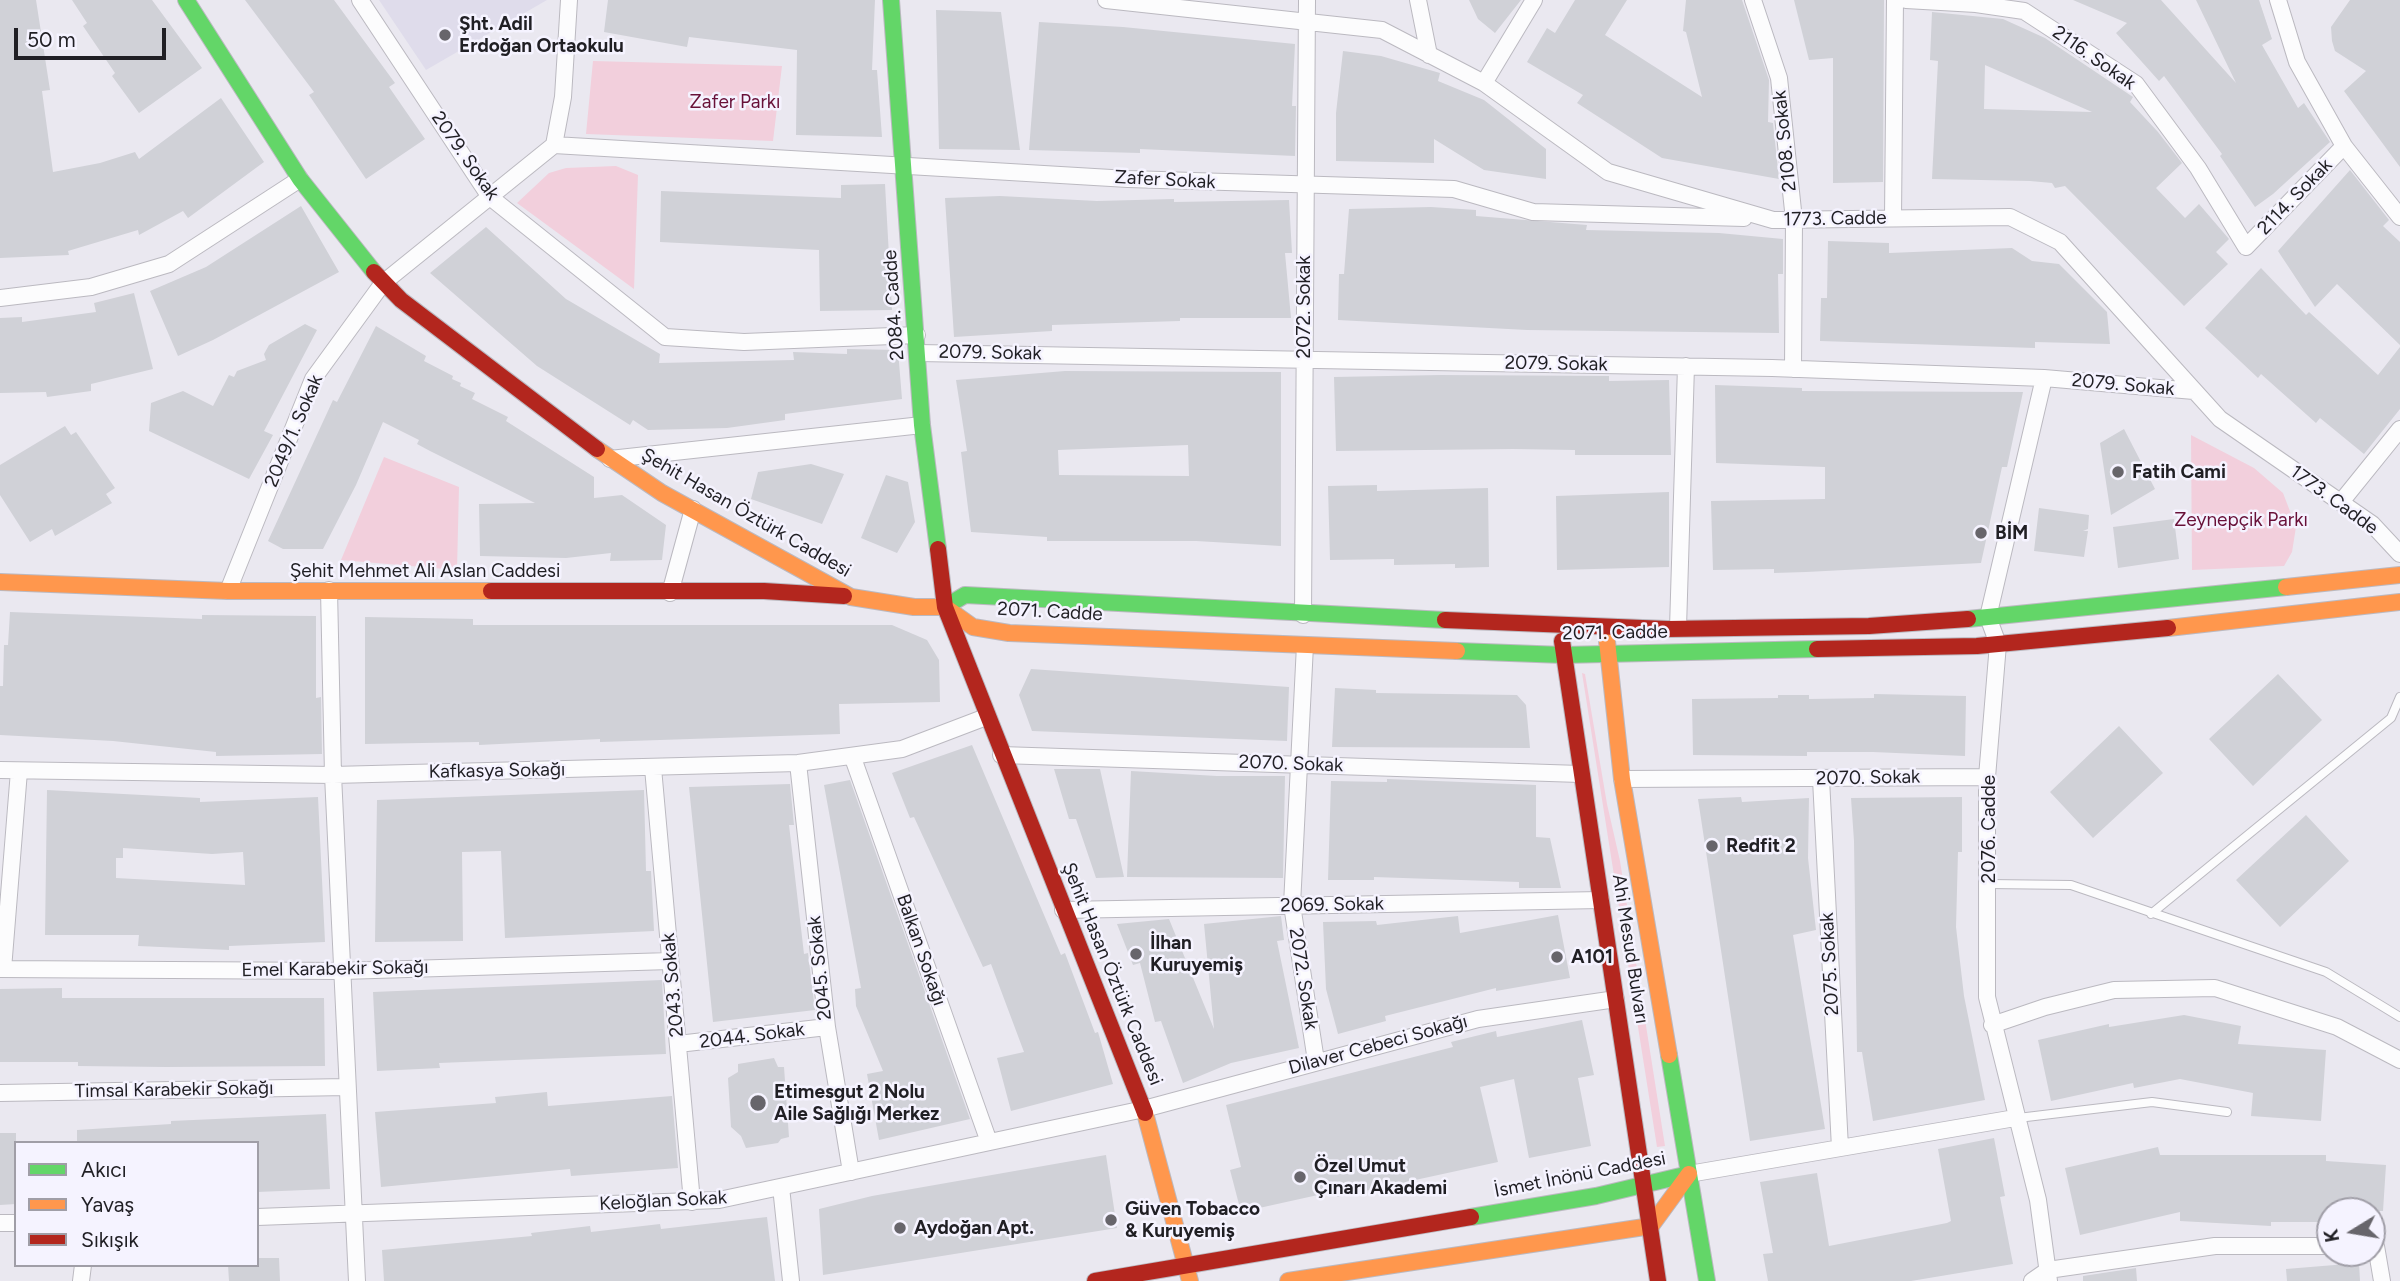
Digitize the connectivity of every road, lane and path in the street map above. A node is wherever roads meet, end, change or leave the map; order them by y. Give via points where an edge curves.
1 (186, 0) edge
2 (359, 0) edge
3 (569, 0) edge
4 (891, 0) edge
5 (1106, 0) edge
6 (1307, 0) edge
7 (1418, 0) edge
8 (1534, 0) edge
9 (1753, 0) edge
10 (1895, 0) edge
11 (1906, 0) edge
12 (2278, 0) edge
13 (1173, 3) edge
14 (2025, 6) edge
15 (1306, 22) junction
16 (1429, 55) junction
17 (1484, 83) junction
18 (554, 145) junction
19 (2344, 146) junction
20 (905, 168) junction
21 (300, 179) junction
22 (1305, 186) junction
23 (490, 197) junction
24 (2400, 217) edge
25 (1893, 218) junction
26 (1773, 220) junction
27 (1794, 220) junction
28 (2246, 247) joint
29 (383, 284) junction
30 (0, 298) edge
31 (917, 335) junction
32 (918, 353) junction
33 (1304, 358) junction
34 (1686, 366) junction
35 (1793, 369) junction
36 (2044, 378) junction
37 (2194, 391) junction
38 (922, 425) junction
39 (2400, 429) edge
40 (610, 459) junction
41 (2341, 502) junction
42 (693, 509) junction
43 (2400, 554) edge
44 (2400, 575) edge
45 (0, 582) edge
46 (329, 590) junction
47 (228, 591) junction
48 (670, 593) junction
49 (851, 597) junction
50 (2400, 602) edge
51 (945, 607) junction
52 (1303, 615) junction
53 (1988, 617) junction
54 (1560, 624) junction
55 (1607, 625) junction
56 (1678, 628) junction
57 (1305, 645) junction
58 (1998, 645) junction
59 (1608, 654) junction
60 (1563, 655) junction
61 (2400, 697) edge
62 (986, 717) junction
63 (1001, 755) junction
64 (853, 758) junction
65 (798, 763) junction
66 (1299, 765) junction
67 (653, 768) junction
68 (0, 770) edge
69 (19, 771) junction
70 (1580, 774) junction
71 (333, 775) junction
72 (1987, 777) junction
73 (1622, 779) junction
74 (1821, 779) junction
75 (1989, 884) junction
76 (1601, 900) junction
77 (1292, 905) junction
78 (1063, 910) junction
79 (2151, 914) junction
80 (670, 961) junction
81 (1, 969) edge
82 (342, 971) junction
83 (1616, 999) junction
84 (2400, 1017) edge
85 (1992, 1025) junction
86 (827, 1027) junction
87 (678, 1044) junction
88 (2400, 1060) edge
89 (1316, 1061) junction
90 (347, 1087) junction
91 (0, 1093) edge
92 (1144, 1109) junction
93 (2227, 1112) dead end
94 (2015, 1118) junction
95 (989, 1142) junction
96 (1840, 1148) junction
97 (851, 1172) junction
98 (1689, 1174) junction
99 (1645, 1185) junction
100 (781, 1187) junction
101 (692, 1202) junction
102 (353, 1214) junction
103 (259, 1217) edge
104 (1651, 1226) junction
105 (2316, 1246) edge
106 (1188, 1274) edge
107 (2049, 1276) edge
108 (357, 1281) edge
109 (791, 1281) edge
110 (1095, 1281) edge
111 (1288, 1281) edge
112 (1658, 1281) edge
113 (1707, 1281) edge
114 (2032, 1281) edge

1 - 21 street, Şehit Hasan Öztürk Caddesi
2 - 23 street, 2079. Sokak
3 - 18 street via 563,97
4 - 20 street, 2084. Cadde
5 - 13 street, 1773. Cadde
6 - 15 street, 2072. Sokak
7 - 16 street
8 - 17 street
9 - 27 street, 2108. Sokak via 1779,78
10 - 25 street
11 - 14 street, 2116. Sokak
12 - 19 street via 2297,62
13 - 15 street, 1773. Cadde
14 - 28 street, 2116. Sokak via 2136,84 2198,167
15 - 16 street, 1773. Cadde via 1382,30
15 - 22 street, 2072. Sokak
16 - 17 street, 1773. Cadde
17 - 26 street, 1773. Cadde via 1608,172
18 - 20 street, Zafer Sokak
18 - 23 street, 2049/1. Sokak
19 - 24 street
19 - 28 street, 2114. Sokak
20 - 22 street, Zafer Sokak
20 - 31 street, 2084. Cadde
21 - 29 street, Şehit Hasan Öztürk Caddesi
21 - 30 street via 169,264 91,288
22 - 26 street, Zafer Sokak via 1454,189 1534,212
22 - 33 street, 2072. Sokak
23 - 29 street, 2049/1. Sokak
23 - 31 street, 2079. Sokak via 665,337 744,342
25 - 27 street, 1773. Cadde
25 - 37 street, 1773. Cadde via 2010,217 2060,242
26 - 27 street, 1773. Cadde
27 - 35 street, 2108. Sokak
29 - 40 street, Şehit Hasan Öztürk Caddesi
29 - 47 street, 2049/1. Sokak via 313,379
31 - 32 street, 2084. Cadde
32 - 33 street, 2079. Sokak
32 - 38 street, 2084. Cadde
33 - 34 street, 2079. Sokak
33 - 52 street, 2072. Sokak
34 - 35 street, 2079. Sokak
34 - 56 street
35 - 36 street, 2079. Sokak
36 - 37 street, 2079. Sokak
36 - 53 street
37 - 41 street, 1773. Cadde via 2220,419
38 - 40 street
38 - 51 street, 2084. Cadde
39 - 41 street
40 - 42 street, Şehit Hasan Öztürk Caddesi
41 - 43 street, 1773. Cadde via 2372,524
42 - 48 street
42 - 49 street, Şehit Hasan Öztürk Caddesi
44 - 53 street, 2071. Cadde
45 - 47 street, Şehit Mehmet Ali Aslan Caddesi
46 - 47 street, Şehit Mehmet Ali Aslan Caddesi
46 - 48 street, Şehit Mehmet Ali Aslan Caddesi
46 - 71 street
48 - 49 street, Şehit Mehmet Ali Aslan Caddesi via 764,591
49 - 51 street, Şehit Hasan Öztürk Caddesi
50 - 58 street, 2071. Cadde
51 - 52 street, 2071. Cadde via 965,595
51 - 57 street, 2071. Cadde via 973,627 1009,633
51 - 62 street, Şehit Hasan Öztürk Caddesi
52 - 54 street, 2071. Cadde
53 - 56 street, 2071. Cadde via 1869,626
53 - 58 street, 2076. Cadde
54 - 55 street, 2071. Cadde
54 - 60 street, Ahi Mesud Bulvarı
55 - 56 street, 2071. Cadde
55 - 59 street, Ahi Mesud Bulvarı
57 - 60 street, 2071. Cadde
57 - 66 street, 2072. Sokak
58 - 59 street, 2071. Cadde
58 - 72 street, 2076. Cadde
59 - 60 street, 2071. Cadde
59 - 73 street, Ahi Mesud Bulvarı
60 - 70 street, Ahi Mesud Bulvarı
61 - 79 lane via 2391,718
62 - 63 street, Şehit Hasan Öztürk Caddesi
62 - 64 street, Kafkasya Sokağı via 902,749
63 - 66 street, 2070. Sokak
63 - 78 street, Şehit Hasan Öztürk Caddesi
64 - 65 street, Kafkasya Sokağı
64 - 95 street, Balkan Sokağı
65 - 67 street, Kafkasya Sokağı
65 - 86 street, 2045. Sokak
66 - 70 street, 2070. Sokak
66 - 77 street, 2072. Sokak
67 - 71 street, Kafkasya Sokağı
67 - 80 street, 2043. Sokak
68 - 69 street, Kafkasya Sokağı
69 - 71 street, Kafkasya Sokağı
69 - 81 street
70 - 76 street, Ahi Mesud Bulvarı
71 - 82 street
72 - 74 street, 2070. Sokak
72 - 75 street, 2076. Cadde
73 - 74 street, 2070. Sokak
73 - 98 street, Ahi Mesud Bulvarı
74 - 96 street, 2075. Sokak
75 - 79 lane via 2071,885
75 - 85 street, 2076. Cadde via 1987,997
76 - 77 street, 2069. Sokak
76 - 83 street, Ahi Mesud Bulvarı
77 - 78 street, 2069. Sokak
77 - 89 street, 2072. Sokak
78 - 92 street, Şehit Hasan Öztürk Caddesi
79 - 84 lane via 2326,972
80 - 82 street, Emel Karabekir Sokağı
80 - 87 street, 2043. Sokak
81 - 82 street, Emel Karabekir Sokağı
82 - 90 street
83 - 89 street, Dilaver Cebeci Sokağı via 1478,1018
83 - 99 street, Ahi Mesud Bulvarı
85 - 88 street via 2114,990 2215,988 2337,1027
85 - 94 street, 2076. Cadde
86 - 87 street, 2044. Sokak
86 - 97 street, 2045. Sokak
87 - 101 street, 2043. Sokak
89 - 92 street, Dilaver Cebeci Sokağı
90 - 91 street, Timsal Karabekir Sokağı
90 - 102 street
92 - 95 street, Keloğlan Sokak
92 - 106 street, Şehit Hasan Öztürk Caddesi
93 - 94 lane via 2152,1102
94 - 96 street
94 - 107 street, 2076. Cadde via 2038,1200
95 - 97 street, Keloğlan Sokak
96 - 98 street
97 - 100 street, Keloğlan Sokak
98 - 99 street, İsmet İnönü Caddesi
98 - 104 street, İsmet İnönü Caddesi
98 - 113 street, Ahi Mesud Bulvarı
99 - 104 street, Ahi Mesud Bulvarı
99 - 106 street, İsmet İnönü Caddesi
100 - 101 street, Keloğlan Sokak
100 - 109 street
101 - 102 street, Keloğlan Sokak
102 - 103 street, Keloğlan Sokak
102 - 108 street
104 - 111 street
104 - 112 street, Ahi Mesud Bulvarı
105 - 107 street via 2216,1246
106 - 110 street, İsmet İnönü Caddesi
107 - 114 street

